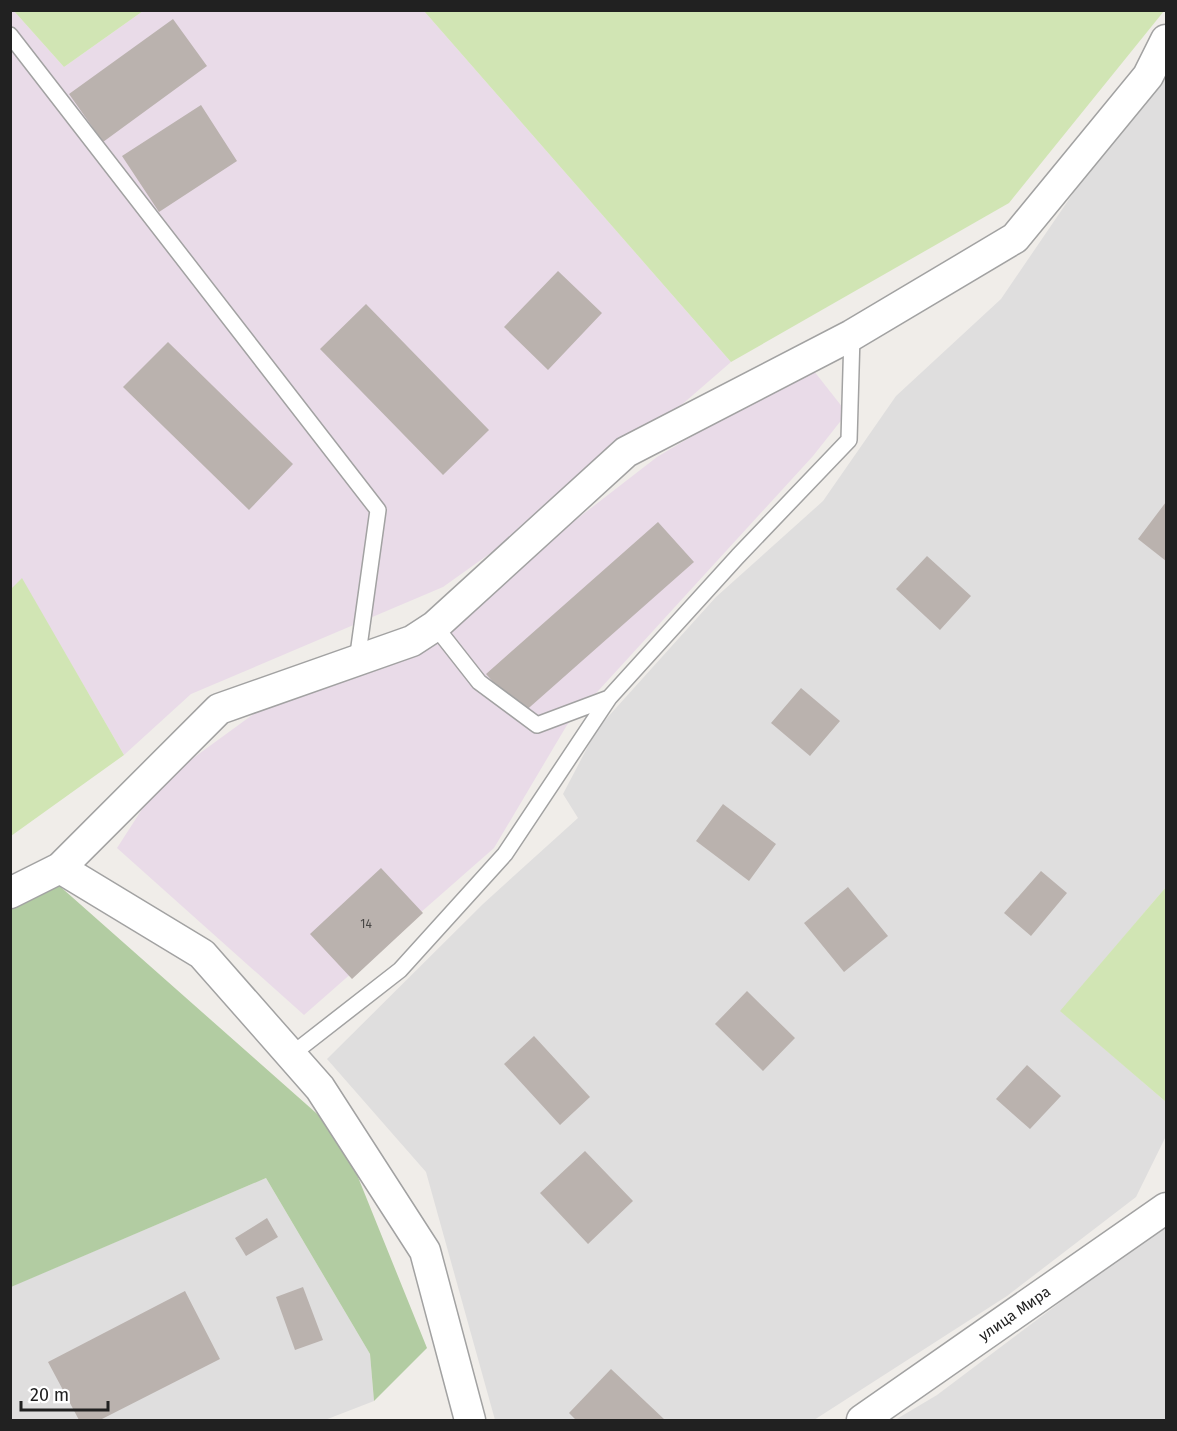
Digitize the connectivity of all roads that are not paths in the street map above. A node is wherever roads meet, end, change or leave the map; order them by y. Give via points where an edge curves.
1 (10, 34) edge
2 (1167, 40) edge
3 (852, 335) junction
4 (435, 626) junction
5 (357, 661) junction
6 (609, 698) junction
7 (60, 868) junction
8 (10, 893) edge
9 (291, 1056) junction
10 (1167, 1208) edge
11 (470, 1420) edge
12 (862, 1420) edge

1 - 5 lane via 378,510
2 - 3 street via 1148,76 1016,238
3 - 4 street via 626,452
3 - 6 lane via 849,440
4 - 5 street via 412,641
4 - 6 lane via 479,682 537,725
5 - 7 street via 219,709
6 - 9 lane via 505,854 400,970
7 - 8 street
7 - 9 street via 202,954
9 - 11 street via 320,1088 425,1251
10 - 12 street, улица Мира

